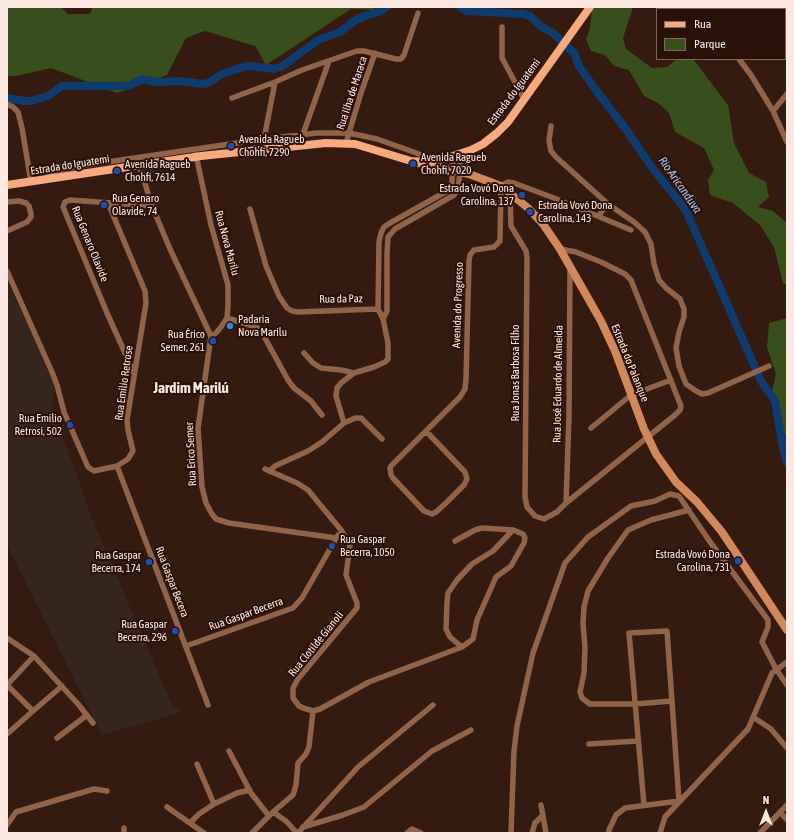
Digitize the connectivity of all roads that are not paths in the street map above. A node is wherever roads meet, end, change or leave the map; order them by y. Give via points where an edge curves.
1 (590, 7) edge
2 (418, 13) dead end
3 (502, 27) dead end
4 (375, 53) junction
5 (740, 60) edge
6 (329, 61) junction
7 (275, 82) junction
8 (787, 94) edge
9 (232, 98) dead end
10 (524, 100) junction
11 (7, 104) edge
12 (773, 111) junction
13 (551, 126) dead end
14 (349, 133) junction
15 (303, 134) junction
16 (264, 139) junction
17 (787, 142) edge
18 (346, 143) junction
19 (196, 153) junction
20 (456, 155) junction
21 (437, 160) junction
22 (411, 161) junction
23 (138, 162) junction
24 (456, 172) junction
25 (31, 182) junction
26 (7, 185) edge
27 (501, 186) junction
28 (510, 194) junction
29 (7, 202) edge
30 (108, 203) junction
31 (608, 204) junction
32 (152, 206) junction
33 (250, 209) dead end
34 (598, 216) junction
35 (631, 230) dead end
36 (7, 231) edge
37 (560, 249) junction
38 (570, 266) junction
39 (7, 272) edge
40 (378, 309) junction
41 (226, 318) junction
42 (383, 319) junction
43 (211, 336) junction
44 (304, 353) dead end
45 (769, 366) dead end
46 (134, 373) junction
47 (354, 373) junction
48 (672, 380) junction
49 (631, 395) junction
50 (322, 415) dead end
51 (344, 423) junction
52 (591, 428) dead end
53 (426, 431) junction
54 (648, 437) junction
55 (382, 439) dead end
56 (117, 466) junction
57 (566, 503) junction
58 (690, 510) junction
59 (341, 530) junction
60 (512, 530) junction
61 (336, 538) junction
62 (455, 541) dead end
63 (787, 630) edge
64 (7, 638) edge
65 (186, 646) junction
66 (462, 646) junction
67 (34, 656) junction
68 (787, 662) edge
69 (776, 669) junction
70 (7, 685) edge
71 (787, 685) edge
72 (62, 686) junction
73 (672, 701) junction
74 (635, 704) junction
75 (208, 705) dead end
76 (433, 705) dead end
77 (33, 710) junction
78 (313, 711) junction
79 (87, 715) junction
80 (753, 717) junction
81 (92, 723) dead end
82 (471, 730) dead end
83 (7, 734) edge
84 (57, 738) dead end
85 (638, 741) junction
86 (589, 744) dead end
87 (787, 748) edge
88 (229, 751) dead end
89 (197, 764) dead end
90 (250, 790) junction
91 (107, 791) dead end
92 (679, 801) junction
93 (214, 804) junction
94 (542, 805) dead end
95 (787, 805) edge
96 (644, 806) junction
97 (167, 807) dead end
98 (780, 812) junction
99 (271, 814) junction
100 (543, 815) junction
101 (787, 820) edge
102 (190, 823) junction
103 (7, 825) edge
104 (304, 827) junction
105 (204, 833) edge
106 (252, 833) edge
107 (298, 833) edge
108 (407, 833) edge
109 (421, 833) edge
110 (511, 833) edge
111 (532, 833) edge
112 (546, 833) edge
113 (610, 833) edge
114 (660, 833) edge
115 (760, 833) edge

1 - 10 main road, Estrada do Iguatemi
2 - 4 street, Rua Ilha de Maraca via 403,57 396,60
3 - 10 street via 504,63
4 - 6 street via 360,51
4 - 14 street, Rua Ilha de Maraca
5 - 12 street
6 - 7 street
6 - 15 street
7 - 9 street
7 - 16 street
8 - 12 street
10 - 20 main road, Estrada do Iguatemi via 497,133 483,144
11 - 25 street via 18,112
12 - 17 street
13 - 31 street via 551,151
14 - 15 street
14 - 18 street, Rua Ilha de Maraca
14 - 21 street via 377,139
15 - 16 street
16 - 19 street
18 - 19 main road, Estrada do Iguatemi
18 - 22 main road, Estrada do Iguatemi
19 - 23 main road, Estrada do Iguatemi
19 - 41 street, Rua Nova Marilu via 211,225 228,285
20 - 21 main road, Estrada do Iguatemi
20 - 24 street
21 - 22 main road, Estrada do Iguatemi
22 - 24 street, Estrada do Palanque
23 - 25 main road, Estrada do Iguatemi
23 - 32 street
24 - 27 street, Estrada do Palanque via 480,177
24 - 40 street via 446,192 384,226 379,242
24 - 42 street via 458,188 454,195 394,228 388,237 387,311
25 - 26 main road, Estrada do Iguatemi
27 - 28 street, Estrada do Palanque
27 - 34 street via 508,182 514,183
27 - 53 street, Avenida do Progresso via 500,241 494,247 474,250 470,255 465,389
28 - 37 street, Estrada do Palanque via 535,215
28 - 57 street, Rua Jonas Barbosa Filho via 511,226 526,251 527,258 525,497 527,507 539,518 548,518
29 - 36 street via 26,203 31,214 28,222
30 - 32 street, Rua Genaro Olavide
30 - 46 street, Rua Emílio Retrose via 146,297
30 - 46 street, Rua Genaro Olavide via 70,200 65,202 63,207
31 - 34 street
31 - 45 street via 645,232 651,244 659,280 682,303 684,317 676,348 686,384 702,394 708,393
32 - 43 street
33 - 40 street, Rua da Paz via 260,250 279,296 289,310 298,312
34 - 35 street
37 - 38 street, Estrada do Palanque
37 - 48 street via 586,256 625,274 634,283
38 - 49 street, Estrada do Palanque via 601,321
38 - 57 street, Rua José Eduardo de Almeida
39 - 56 street, Rua Emílio Retrose via 52,372 64,412 88,467 94,471
40 - 42 street
41 - 43 street
41 - 50 street via 260,329 288,380
42 - 47 street via 388,360
43 - 61 street, Rua Erico Semer via 198,428 202,487 212,514 216,519 229,523
44 - 47 street via 321,368
46 - 56 street, Rua Emílio Retrose via 127,425 133,451
47 - 51 street via 341,383 336,392
48 - 49 street
48 - 54 street, Rua Jonas Barbosa Filho via 681,408
49 - 52 street
49 - 54 street, Estrada do Palanque
51 - 55 street via 361,418
51 - 59 street via 313,448 267,470 308,490
53 - 53 street, Avenida do Progresso via 465,472 467,479 464,485 432,514 424,511 390,472 391,466
54 - 57 street, Rua Jonas Barbosa Filho
54 - 63 street, Estrada do Palanque via 662,464 676,482 722,532
56 - 65 street, Rua Gaspar Becera
58 - 69 street via 708,539 768,620 762,642
58 - 74 street via 651,520 628,530 588,591 583,623 585,648 580,692 582,698 590,704
58 - 110 street via 679,496 670,494 655,501 631,506 588,537 565,563 533,653 517,726
59 - 61 street, Rua Gaspar Becerra
59 - 78 street, Rua Clotilde Gianoli via 350,545 346,575 357,608 293,688 293,698 299,706
60 - 62 street via 482,528
60 - 66 street via 523,534 524,543 511,566 496,577 477,620 474,639
60 - 66 street via 493,551 472,564 448,592 446,629 450,637
61 - 65 street, Rua Gaspar Becerra via 302,598 293,608
64 - 67 street
65 - 75 street, Rua Gaspar Becera
66 - 78 street via 369,682
67 - 70 street
67 - 72 street
68 - 69 street
69 - 71 street
69 - 80 street
70 - 77 street
72 - 77 street
72 - 79 street
73 - 74 street
73 - 74 street via 666,631 629,633
73 - 92 street
74 - 85 street
76 - 104 street via 358,767
77 - 83 street
78 - 99 street via 309,747 298,763 295,792
79 - 81 street
79 - 84 street
80 - 87 street via 771,729
80 - 92 street via 748,728
82 - 104 street via 432,751 364,807
85 - 86 street
85 - 96 street
88 - 90 street
89 - 93 street
90 - 93 street via 231,795
90 - 99 street
91 - 103 street via 94,789 16,812
92 - 96 street
92 - 114 street via 665,817
93 - 102 street
94 - 100 street
95 - 98 street
96 - 113 street via 625,808 616,815
97 - 102 street
98 - 101 street
98 - 115 street
99 - 106 street
99 - 107 street via 286,821
100 - 111 street via 535,823
100 - 112 street
102 - 105 street
104 - 107 street
108 - 109 street via 412,829

